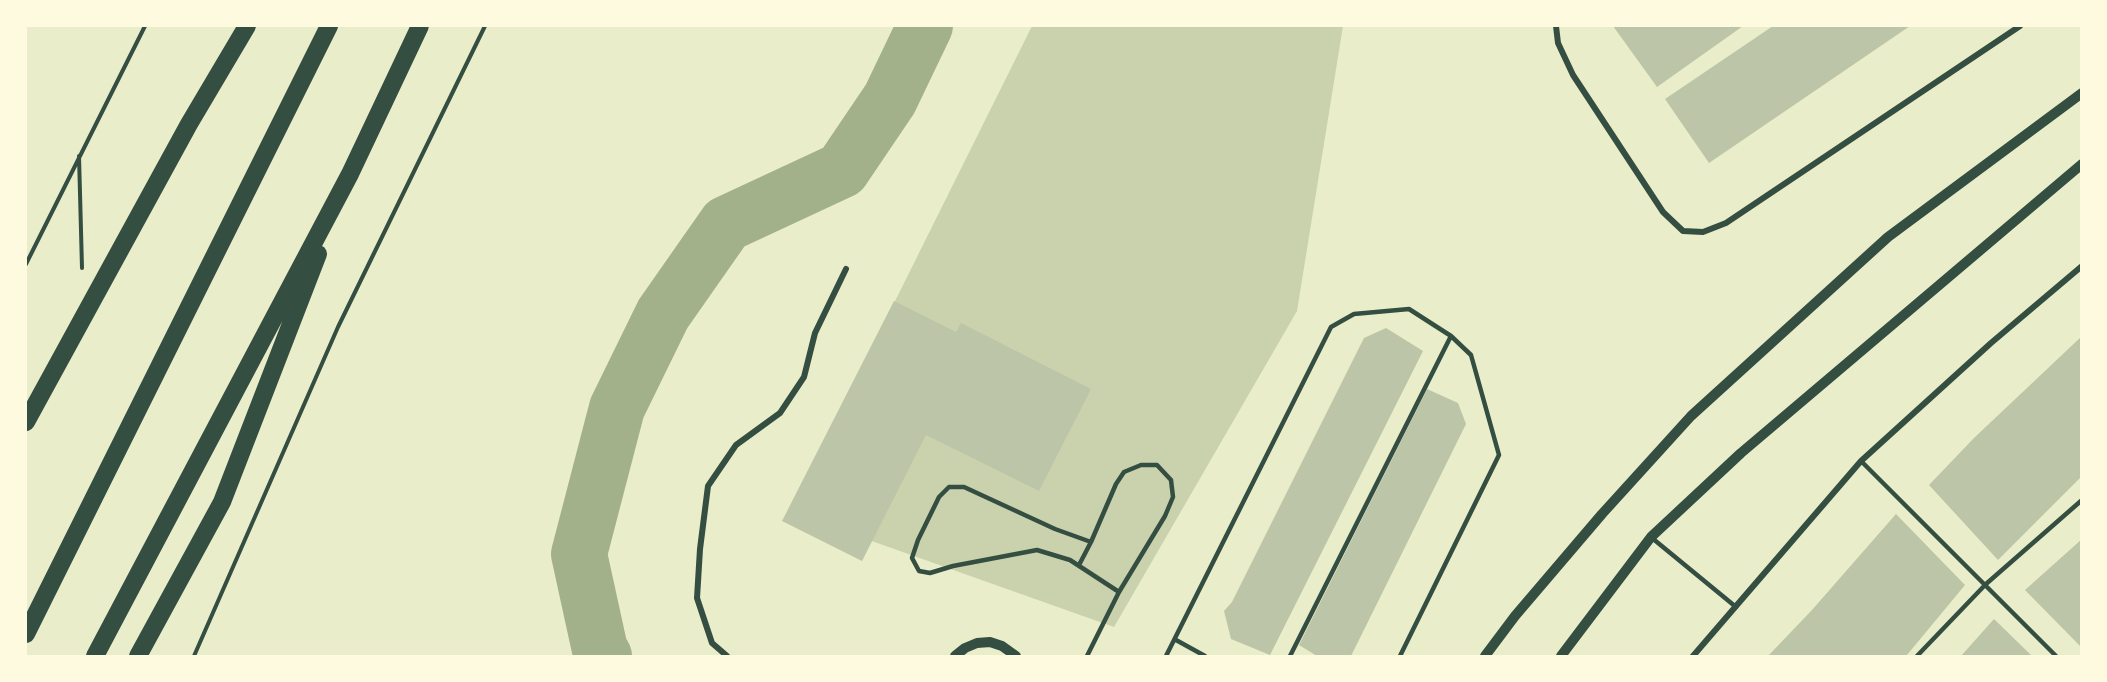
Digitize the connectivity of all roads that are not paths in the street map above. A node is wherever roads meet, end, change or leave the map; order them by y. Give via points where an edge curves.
1 (247, 26) edge
2 (329, 26) edge
3 (420, 26) edge
4 (1556, 26) edge
5 (2020, 26) edge
6 (2082, 93) edge
7 (2082, 164) edge
8 (350, 174) junction
9 (2082, 266) edge
10 (846, 268) dead end
11 (1451, 336) junction
12 (26, 422) edge
13 (1861, 461) junction
14 (2082, 500) edge
15 (1651, 537) junction
16 (1091, 542) junction
17 (1079, 565) junction
18 (1986, 584) junction
19 (1119, 592) junction
20 (1736, 607) junction
21 (26, 634) edge
22 (1176, 640) junction
23 (1017, 655) edge
24 (95, 657) edge
25 (138, 657) edge
26 (727, 657) edge
27 (955, 657) edge
28 (1087, 657) edge
29 (1166, 657) edge
30 (1205, 657) edge
31 (1290, 657) edge
32 (1400, 657) edge
33 (1485, 657) edge
34 (1561, 657) edge
35 (1693, 657) edge
36 (1917, 657) edge
37 (2056, 657) edge

1 - 12 highway via 189,123
2 - 21 highway
3 - 8 highway
4 - 5 street via 1558,43 1573,75 1664,212 1683,231 1703,232 1726,223
6 - 33 street via 1888,237 1691,416 1522,607
7 - 15 street via 1741,453
8 - 24 highway
8 - 25 highway via 222,502
9 - 13 street
10 - 26 street via 815,333 804,377 780,414 736,445 708,486 697,598 712,643
11 - 22 lane via 1409,309 1354,314 1331,327
11 - 31 lane
11 - 32 lane via 1471,355 1499,455
13 - 18 lane
13 - 20 street
14 - 18 lane
15 - 20 lane
15 - 34 street
16 - 17 lane
16 - 17 lane via 964,487 949,487 939,497 912,558 919,571 930,573 1037,550
16 - 19 lane via 1124,472 1141,465 1157,465 1171,480 1173,497
17 - 19 lane
18 - 36 lane
18 - 37 lane
19 - 28 lane
20 - 35 street
22 - 29 lane
22 - 30 lane
23 - 27 street via 990,642 965,648

